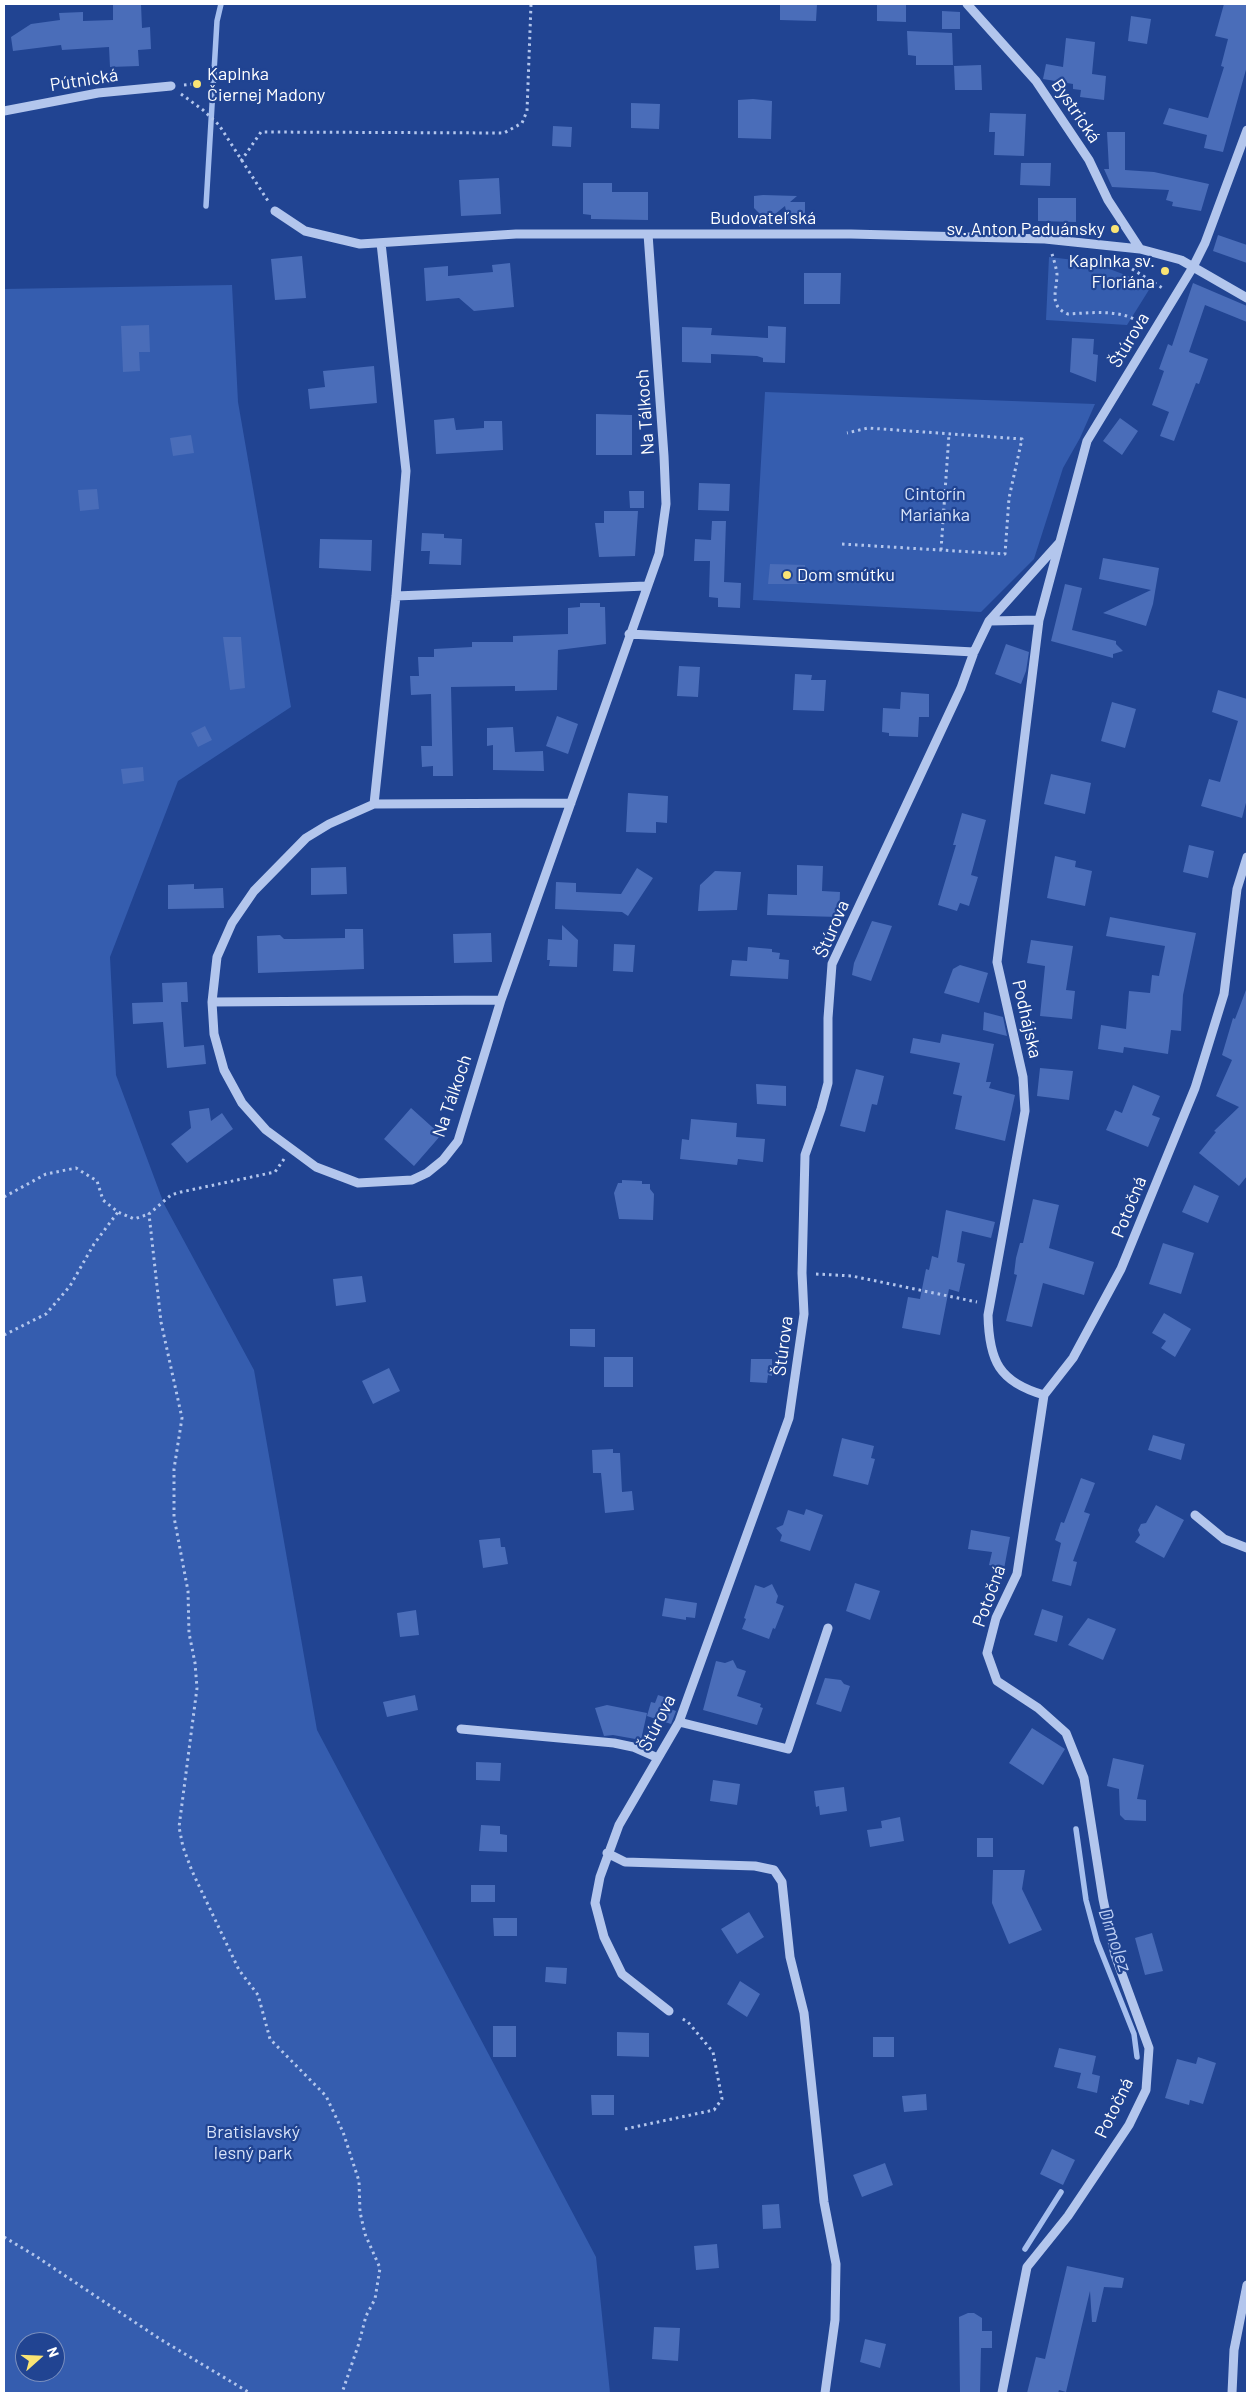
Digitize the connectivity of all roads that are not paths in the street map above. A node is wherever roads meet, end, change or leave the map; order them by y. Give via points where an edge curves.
1 (967, 4) edge
2 (171, 86) road end
3 (4, 111) edge
4 (1247, 130) edge
5 (275, 211) road end
6 (648, 234) junction
7 (382, 243) junction
8 (1140, 249) junction
9 (1193, 266) junction
10 (1247, 298) edge
11 (1060, 542) junction
12 (646, 586) junction
13 (396, 596) junction
14 (1039, 620) junction
15 (989, 622) junction
16 (629, 634) junction
17 (974, 652) junction
18 (571, 803) junction
19 (374, 804) junction
20 (1247, 857) edge
21 (501, 1000) junction
22 (212, 1002) junction
23 (1044, 1395) junction
24 (1195, 1515) dead end
25 (1247, 1548) edge
26 (828, 1628) dead end
27 (679, 1722) junction
28 (461, 1728) dead end
29 (658, 1758) junction
30 (607, 1853) junction
31 (669, 2011) road end
32 (1247, 2284) edge
33 (825, 2393) edge
34 (1002, 2393) edge
35 (1232, 2393) edge

1 - 8 street, Bystrická via 1036,81 1089,160 1108,200
2 - 3 street, Pútnická via 98,92
4 - 9 street, Štúrova via 1205,243
5 - 7 street, Budovateľská via 305,231 360,244
6 - 7 street, Budovateľská via 516,234
6 - 8 street, Budovateľská via 851,234 1045,239
6 - 12 street, Na Tálkoch via 666,504 658,554
7 - 13 street via 406,471
8 - 9 street, Budovateľská
9 - 10 street, Budovateľská
9 - 11 street, Štúrova via 1086,441
11 - 14 street, Štúrova
11 - 15 street, Štúrova
12 - 13 street
12 - 16 street, Na Tálkoch
13 - 19 street
14 - 15 street
14 - 23 street, Podhájska via 997,962 1023,1076 1025,1111 990,1305 988,1335 992,1353 1005,1376 1022,1389
15 - 17 street, Štúrova
16 - 17 street
16 - 18 street, Na Tálkoch
17 - 27 street, Štúrova via 961,688 832,964 828,1083 805,1155 804,1314 789,1418
18 - 19 street, Na Tálkoch
18 - 21 street, Na Tálkoch
19 - 22 street, Na Tálkoch via 306,838 254,891 232,923 216,957
20 - 23 street, Potočná via 1237,889 1224,994 1195,1088 1121,1268 1073,1358
21 - 22 street
21 - 22 street, Na Tálkoch via 458,1141 443,1160 412,1180 358,1183 316,1167 266,1130 242,1103 224,1070 214,1034
23 - 34 street, Potočná via 1017,1574 996,1618 987,1653 997,1681 1038,1708 1066,1733 1084,1778 1115,1955 1149,2048 1146,2090 1128,2125 1068,2216 1026,2267
24 - 25 street via 1224,1538
26 - 27 street via 788,1749
27 - 29 street, Štúrova
28 - 29 street via 614,1742
29 - 30 street, Štúrova via 619,1825
30 - 31 street, Štúrova via 595,1903 604,1937 622,1974
30 - 33 street via 625,1862 755,1866 774,1870 782,1882 790,1957 804,2013 824,2202 836,2264 835,2320
32 - 35 street via 1234,2350

